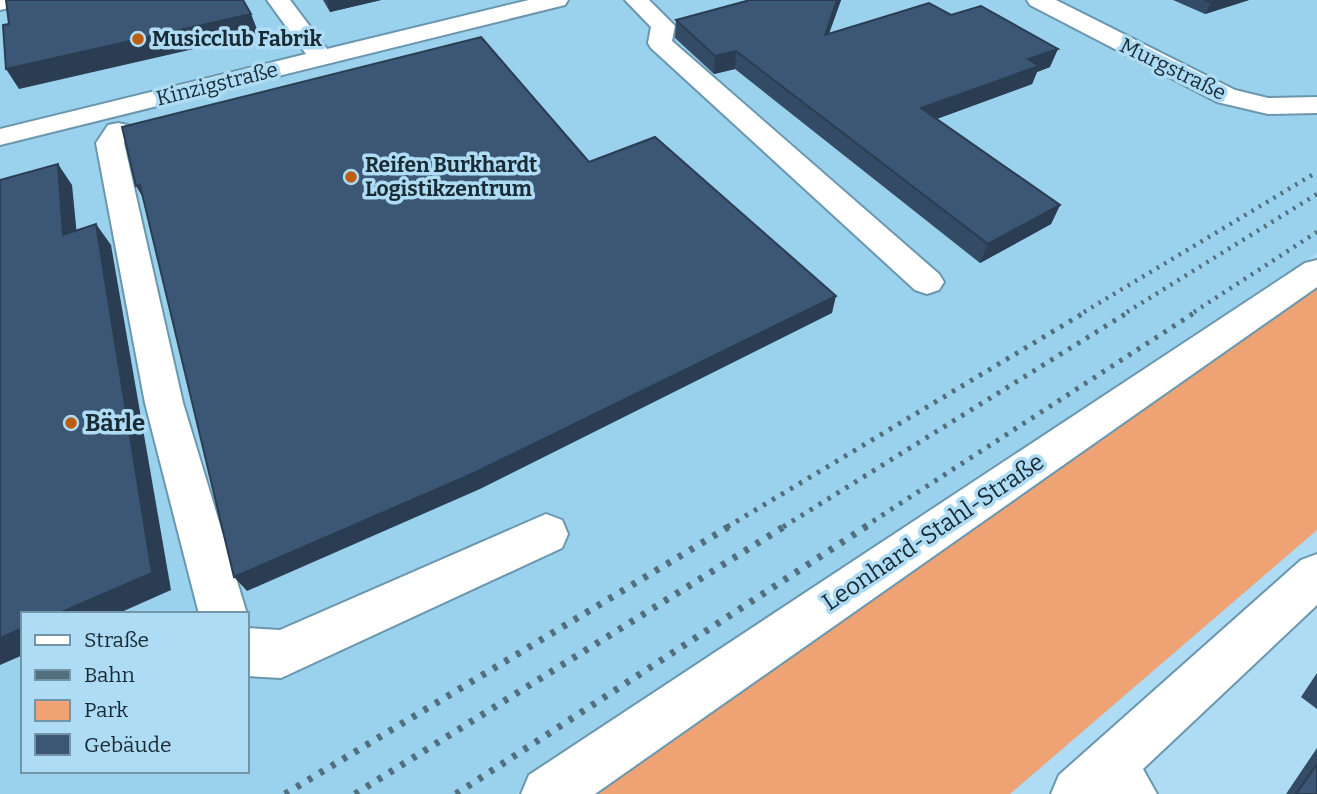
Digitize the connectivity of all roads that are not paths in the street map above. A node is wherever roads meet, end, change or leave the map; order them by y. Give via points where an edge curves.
1 (14, 0) edge
2 (278, 0) edge
3 (636, 0) edge
4 (1038, 0) edge
5 (553, 1) edge
6 (0, 3) edge
7 (321, 58) junction
8 (1317, 105) edge
9 (105, 123) junction
10 (0, 137) edge
11 (1317, 271) edge
12 (927, 282) dead end
13 (546, 534) dead end
14 (1317, 575) edge
15 (222, 612) edge
16 (248, 652) edge
17 (1105, 786) edge
18 (548, 794) edge

1 - 6 street
2 - 7 street
3 - 12 street via 663,26 660,43
4 - 8 street, Murgstraße via 1226,96 1268,106
5 - 7 street, Kinzigstraße
5 - 9 street via 548,17 532,30
7 - 9 street, Kinzigstraße
9 - 10 street, Kinzigstraße
9 - 15 street via 164,403
11 - 18 street, Leonhard-Stahl-Straße
13 - 16 street via 281,654
14 - 17 street

